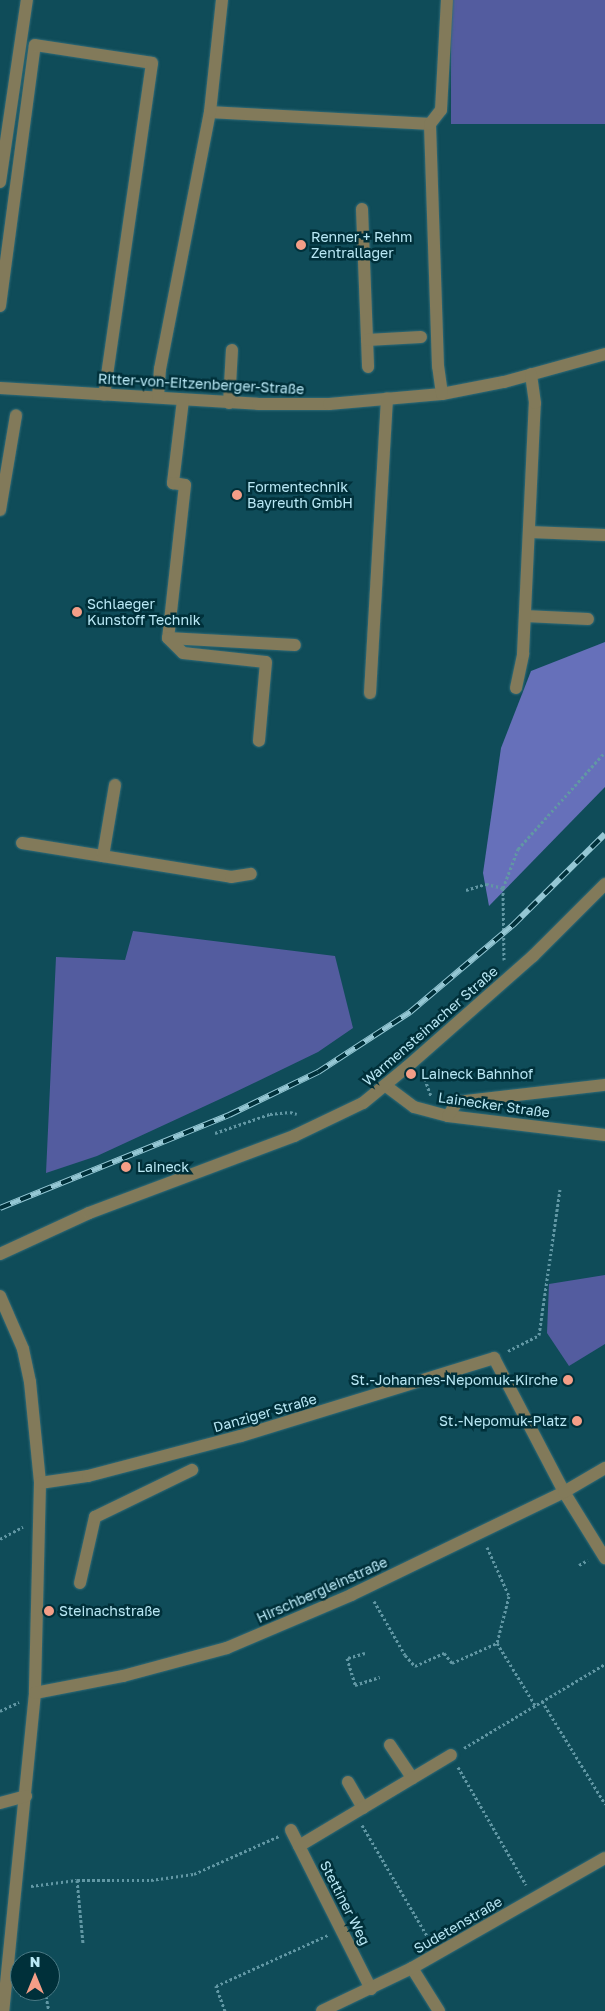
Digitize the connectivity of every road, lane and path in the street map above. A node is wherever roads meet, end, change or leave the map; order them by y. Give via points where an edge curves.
1 (26, 0) edge
2 (222, 0) edge
3 (447, 0) edge
4 (210, 112) junction
5 (430, 124) junction
6 (0, 182) edge
7 (362, 209) dead end
8 (0, 306) edge
9 (421, 337) dead end
10 (367, 340) junction
11 (232, 350) dead end
12 (605, 354) edge
13 (368, 367) dead end
14 (531, 374) junction
15 (0, 388) edge
16 (442, 394) junction
17 (104, 395) junction
18 (158, 397) junction
19 (387, 398) junction
20 (183, 400) junction
21 (229, 403) junction
22 (16, 415) dead end
23 (0, 510) edge
24 (529, 532) junction
25 (605, 535) edge
26 (525, 616) junction
27 (588, 619) dead end
28 (168, 638) junction
29 (296, 645) dead end
30 (516, 688) dead end
31 (370, 692) dead end
32 (259, 741) dead end
33 (605, 752) edge
34 (115, 785) dead end
35 (22, 843) dead end
36 (103, 856) junction
37 (251, 874) dead end
38 (605, 884) edge
39 (503, 888) junction
40 (466, 890) dead end
41 (599, 896) edge
42 (507, 979) junction
43 (414, 1061) junction
44 (605, 1085) edge
45 (386, 1086) junction
46 (433, 1112) junction
47 (297, 1114) dead end
48 (448, 1116) junction
49 (215, 1133) dead end
50 (605, 1135) edge
51 (560, 1190) dead end
52 (0, 1254) edge
53 (0, 1296) edge
54 (494, 1358) junction
55 (605, 1468) edge
56 (192, 1470) dead end
57 (40, 1483) junction
58 (564, 1492) junction
59 (40, 1519) junction
60 (480, 1533) junction
61 (0, 1538) edge
62 (605, 1558) edge
63 (80, 1583) dead end
64 (366, 1588) junction
65 (497, 1644) junction
66 (364, 1653) dead end
67 (605, 1664) edge
68 (380, 1677) dead end
69 (35, 1693) junction
70 (542, 1701) junction
71 (535, 1705) junction
72 (390, 1745) dead end
73 (451, 1755) junction
74 (412, 1778) junction
75 (348, 1782) dead end
76 (26, 1796) junction
77 (0, 1803) edge
78 (605, 1804) edge
79 (359, 1810) junction
80 (291, 1830) joint
81 (299, 1846) junction
82 (604, 1861) edge
83 (77, 1880) junction
84 (16, 1887) junction
85 (534, 1899) junction
86 (342, 1929) junction
87 (83, 1943) dead end
88 (438, 1954) junction
89 (412, 1968) junction
90 (372, 1989) junction
91 (3, 2011) edge
92 (225, 2011) edge
93 (322, 2011) edge
94 (439, 2011) edge

1 - 6 street
2 - 4 street
3 - 5 street via 441,110
4 - 5 street
4 - 18 street via 160,368
5 - 16 street via 438,366
7 - 10 street
8 - 17 street via 35,45 152,63
9 - 10 street
10 - 13 street
11 - 21 street
12 - 14 street, Ritter-von-Eitzenberger-Straße
14 - 16 street, Ritter-von-Eitzenberger-Straße
14 - 24 street via 536,403
15 - 17 street, Ritter-von-Eitzenberger-Straße
16 - 19 street, Ritter-von-Eitzenberger-Straße
17 - 18 street, Ritter-von-Eitzenberger-Straße
18 - 20 street, Ritter-von-Eitzenberger-Straße
19 - 21 street, Ritter-von-Eitzenberger-Straße via 329,404
19 - 31 street
20 - 21 street, Ritter-von-Eitzenberger-Straße
20 - 28 street via 172,483 185,485
22 - 23 street
24 - 25 street
24 - 26 street
26 - 27 street
26 - 30 street via 523,654
28 - 29 street
28 - 32 street via 183,653 266,662
33 - 39 path via 518,849
34 - 36 street
35 - 36 street
36 - 37 street via 231,877
38 - 41 street, Warmensteinacher Straße
39 - 40 path via 486,884
39 - 42 path via 501,906
41 - 42 street, Warmensteinacher Straße
42 - 43 street, Warmensteinacher Straße
43 - 45 street, Warmensteinacher Straße
43 - 46 path via 427,1080
44 - 48 street via 457,1102
45 - 46 street, Lainecker Straße via 414,1107
45 - 52 street, Warmensteinacher Straße via 340,1115 294,1136 88,1213
46 - 48 street, Lainecker Straße
47 - 49 path via 270,1114
48 - 50 street, Lainecker Straße
51 - 54 path via 539,1335
53 - 57 street via 23,1349 30,1382
54 - 57 street, Danziger Straße via 241,1436 88,1476
54 - 58 street
55 - 58 street, Hirschbergleinstraße
56 - 63 street via 95,1518
57 - 59 street
58 - 60 street, Hirschbergleinstraße
58 - 62 street
59 - 61 path
59 - 69 street
60 - 64 street, Hirschbergleinstraße
60 - 65 path via 509,1596
64 - 65 path via 405,1655 415,1666 444,1653 452,1663
64 - 69 street, Hirschbergleinstraße via 227,1648 123,1676
65 - 71 path
66 - 68 path via 348,1658 355,1685
67 - 70 path
69 - 76 street
70 - 71 path
70 - 78 path
71 - 73 path
72 - 74 street
73 - 74 street
73 - 85 path
74 - 79 street
75 - 79 street
76 - 77 street
76 - 84 street
79 - 81 street
79 - 88 path
80 - 81 street, Stettiner Weg
80 - 83 path via 194,1874 151,1880
81 - 86 street, Stettiner Weg
82 - 85 street, Sudetenstraße
83 - 84 path
83 - 87 path
84 - 91 street
85 - 88 street, Sudetenstraße
86 - 90 street, Stettiner Weg
86 - 92 path via 216,1986
88 - 89 street, Sudetenstraße
89 - 90 street, Sudetenstraße
89 - 94 street
90 - 93 street, Sudetenstraße

